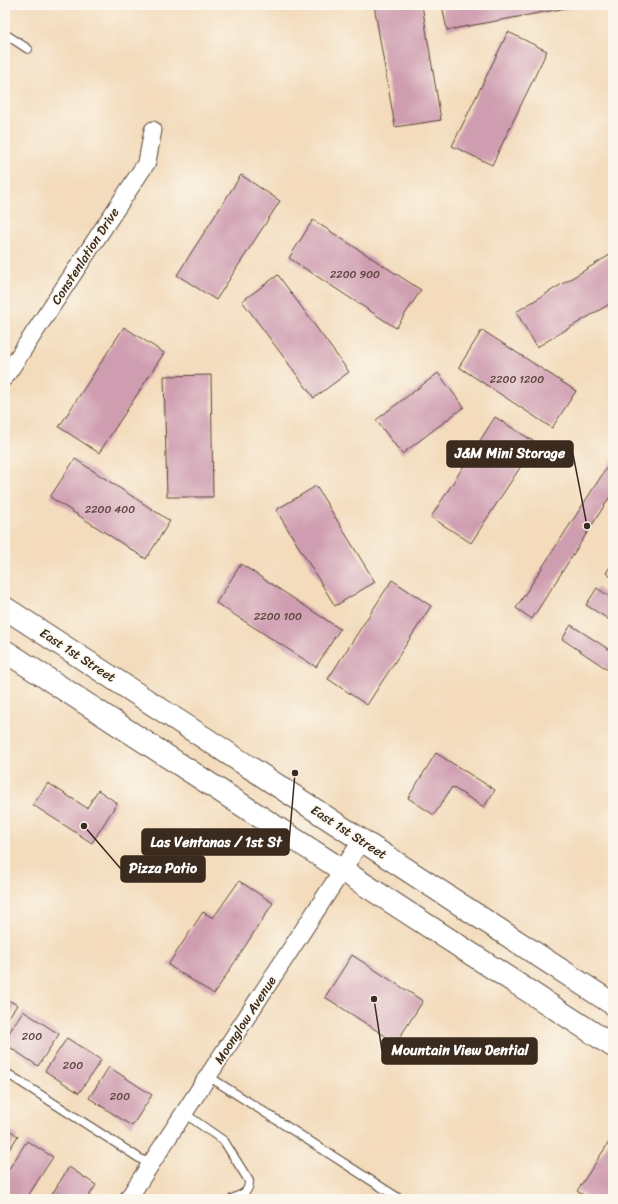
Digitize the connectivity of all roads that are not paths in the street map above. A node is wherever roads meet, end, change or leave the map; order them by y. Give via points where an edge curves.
1 (5, 34) edge
2 (28, 49) dead end
3 (153, 130) dead end
4 (5, 377) edge
5 (5, 608) edge
6 (5, 651) edge
7 (362, 840) junction
8 (343, 870) junction
9 (613, 1004) edge
10 (613, 1046) edge
11 (5, 1072) edge
12 (208, 1076) junction
13 (184, 1113) junction
14 (150, 1165) junction
15 (128, 1199) edge
16 (232, 1199) edge
17 (400, 1199) edge

1 - 2 lane
3 - 4 street, Constenlation Drive via 147,162
5 - 7 main road, East 1st Street
6 - 8 main road
7 - 8 street, Moonglow Avenue
7 - 9 main road, East 1st Street
8 - 10 main road
8 - 12 street, Moonglow Avenue
11 - 14 lane
12 - 13 street, Moonglow Avenue
12 - 17 lane
13 - 14 street, Moonglow Avenue
13 - 16 lane via 224,1141 248,1181 249,1187 244,1193
14 - 15 street, Moonglow Avenue

